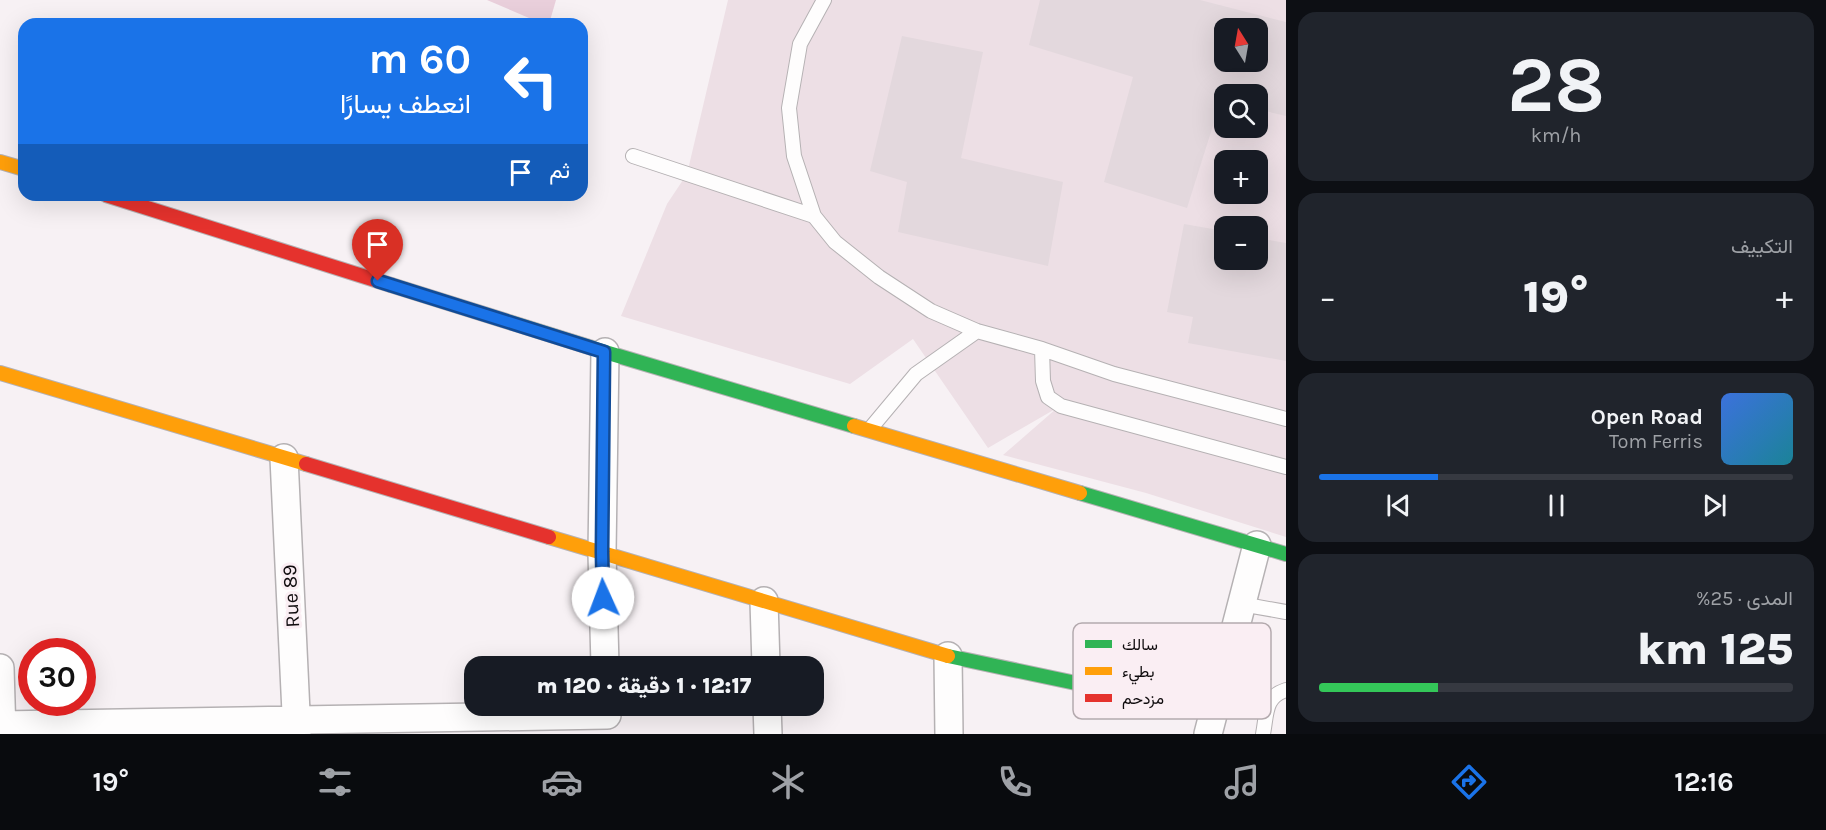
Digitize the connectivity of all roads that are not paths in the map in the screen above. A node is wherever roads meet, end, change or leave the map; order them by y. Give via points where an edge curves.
1 (824, 0) edge
2 (633, 156) dead end
3 (0, 162) edge
4 (18, 167) edge
5 (0, 177) edge
6 (125, 201) edge
7 (814, 216) junction
8 (977, 331) junction
9 (1042, 349) junction
10 (604, 352) junction
11 (0, 373) edge
12 (1286, 419) edge
13 (868, 431) junction
14 (284, 458) junction
15 (1286, 467) edge
16 (1257, 545) junction
17 (602, 552) junction
18 (1286, 554) edge
19 (764, 601) junction
20 (1241, 604) junction
21 (1286, 612) edge
22 (1236, 623) edge
23 (605, 656) edge
24 (766, 656) edge
25 (948, 656) junction
26 (0, 668) edge
27 (1073, 688) edge
28 (1286, 690) edge
29 (1271, 698) edge
30 (767, 716) edge
31 (607, 718) edge
32 (1194, 719) edge
33 (1266, 719) edge
34 (1210, 723) edge
35 (297, 727) edge
36 (1, 728) edge
37 (768, 734) edge
38 (949, 734) edge
39 (1263, 734) edge

1 - 7 lane via 800,44 789,108 794,156
2 - 7 lane
3 - 4 street
3 - 5 street
6 - 10 street
7 - 8 lane via 835,242 879,277 931,311
8 - 9 lane
8 - 13 lane via 916,374
9 - 12 lane via 1114,374
9 - 15 lane via 1048,397 1061,406
10 - 13 street
10 - 17 street
11 - 14 street
13 - 16 street
14 - 17 street
14 - 35 street, Rue 89
16 - 18 street
16 - 20 street
17 - 19 street
17 - 23 street
19 - 24 street
19 - 25 street
20 - 21 lane
20 - 22 street
25 - 27 street
25 - 38 street
26 - 36 street
28 - 29 lane
30 - 37 street
31 - 35 street
32 - 34 street
33 - 39 lane
35 - 36 street

